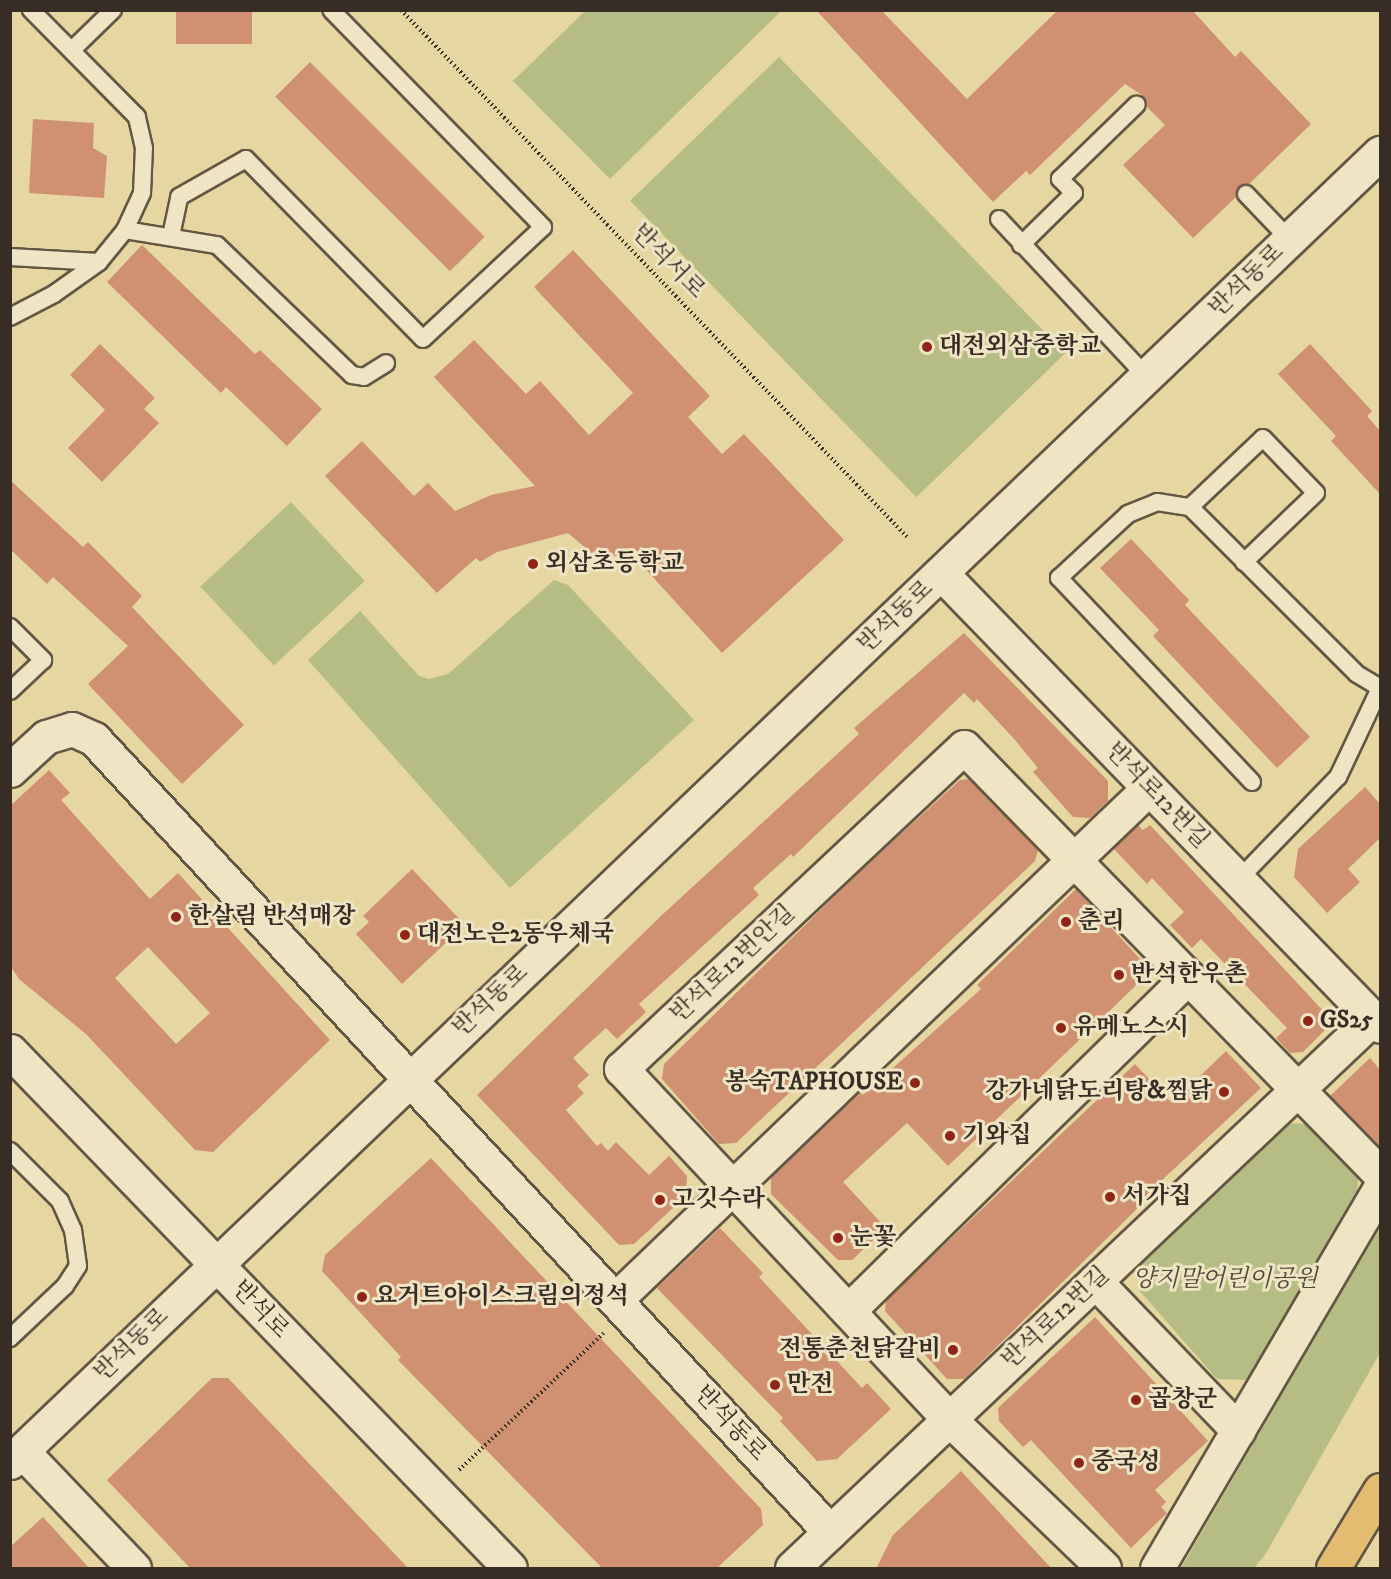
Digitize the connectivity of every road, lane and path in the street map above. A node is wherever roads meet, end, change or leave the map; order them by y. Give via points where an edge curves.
1 (31, 10) edge
2 (113, 10) edge
3 (331, 10) edge
4 (402, 10) edge
5 (72, 50) junction
6 (1137, 104) dead end
7 (1380, 153) edge
8 (1246, 194) dead end
9 (999, 219) dead end
10 (125, 230) junction
11 (171, 236) junction
12 (1290, 240) junction
13 (1021, 245) junction
14 (10, 257) edge
15 (99, 262) junction
16 (10, 317) edge
17 (386, 363) dead end
18 (1148, 378) junction
19 (1190, 507) junction
20 (909, 539) dead end
21 (1244, 562) junction
22 (942, 574) junction
23 (10, 627) edge
24 (1380, 688) edge
25 (10, 691) edge
26 (10, 770) edge
27 (1252, 782) dead end
28 (1149, 788) junction
29 (1074, 860) junction
30 (1239, 879) junction
31 (1188, 977) junction
32 (1377, 1022) edge
33 (10, 1051) edge
34 (409, 1079) junction
35 (1298, 1089) junction
36 (10, 1151) edge
37 (1380, 1174) edge
38 (732, 1188) junction
39 (1380, 1188) edge
40 (215, 1264) junction
41 (1095, 1281) junction
42 (620, 1306) junction
43 (848, 1311) junction
44 (10, 1338) edge
45 (949, 1419) junction
46 (1238, 1430) junction
47 (16, 1456) edge
48 (1380, 1490) edge
49 (436, 1492) junction
50 (830, 1532) junction
51 (134, 1569) edge
52 (510, 1569) edge
53 (792, 1569) edge
54 (1104, 1569) edge
55 (1156, 1569) edge
56 (1333, 1569) edge

1 - 5 lane
2 - 5 lane
3 - 11 lane via 543,227 423,339 246,159 179,197
4 - 20 path, 반석서로
5 - 10 lane via 137,117 144,148 142,193
6 - 13 lane via 1060,179 1074,193
7 - 12 street, 반석동로
8 - 12 lane
9 - 13 lane
10 - 11 lane
10 - 15 lane
11 - 17 lane via 217,245 232,256 352,375 364,377
12 - 18 street, 반석동로
13 - 18 lane
14 - 15 lane
15 - 16 lane via 54,294
18 - 22 street, 반석동로
19 - 21 lane
19 - 21 lane via 1263,438 1316,493
19 - 27 lane via 1157,502 1128,514 1059,578
21 - 24 lane via 1357,674
22 - 28 street, 반석로12번길
22 - 34 street, 반석동로
23 - 25 lane via 43,660
24 - 30 lane via 1338,777
26 - 34 street, 반석동로 via 46,736 72,729 94,740
28 - 29 street
28 - 30 street, 반석로12번길
29 - 31 street
29 - 38 street
29 - 38 street, 반석로12번안길 via 964,747 621,1069
30 - 32 street, 반석로12번길
31 - 35 street
31 - 43 street
32 - 35 street, 반석로12번길
33 - 40 street, 반석로
34 - 40 street, 반석동로
34 - 42 street, 반석동로
35 - 37 street
35 - 41 street, 반석로12번길
36 - 44 lane via 60,1201 73,1230 78,1266 65,1286
38 - 42 street
38 - 43 street, 반석로12번안길
39 - 46 street
40 - 47 street, 반석동로
40 - 49 street, 반석로
41 - 45 street, 반석로12번길
41 - 46 street
42 - 49 path
42 - 50 street, 반석동로
43 - 45 street, 반석로12번안길
45 - 50 street, 반석로12번길
45 - 54 street
46 - 55 street
47 - 51 street
48 - 56 main road
49 - 52 street, 반석로
50 - 53 street, 반석로12번길

